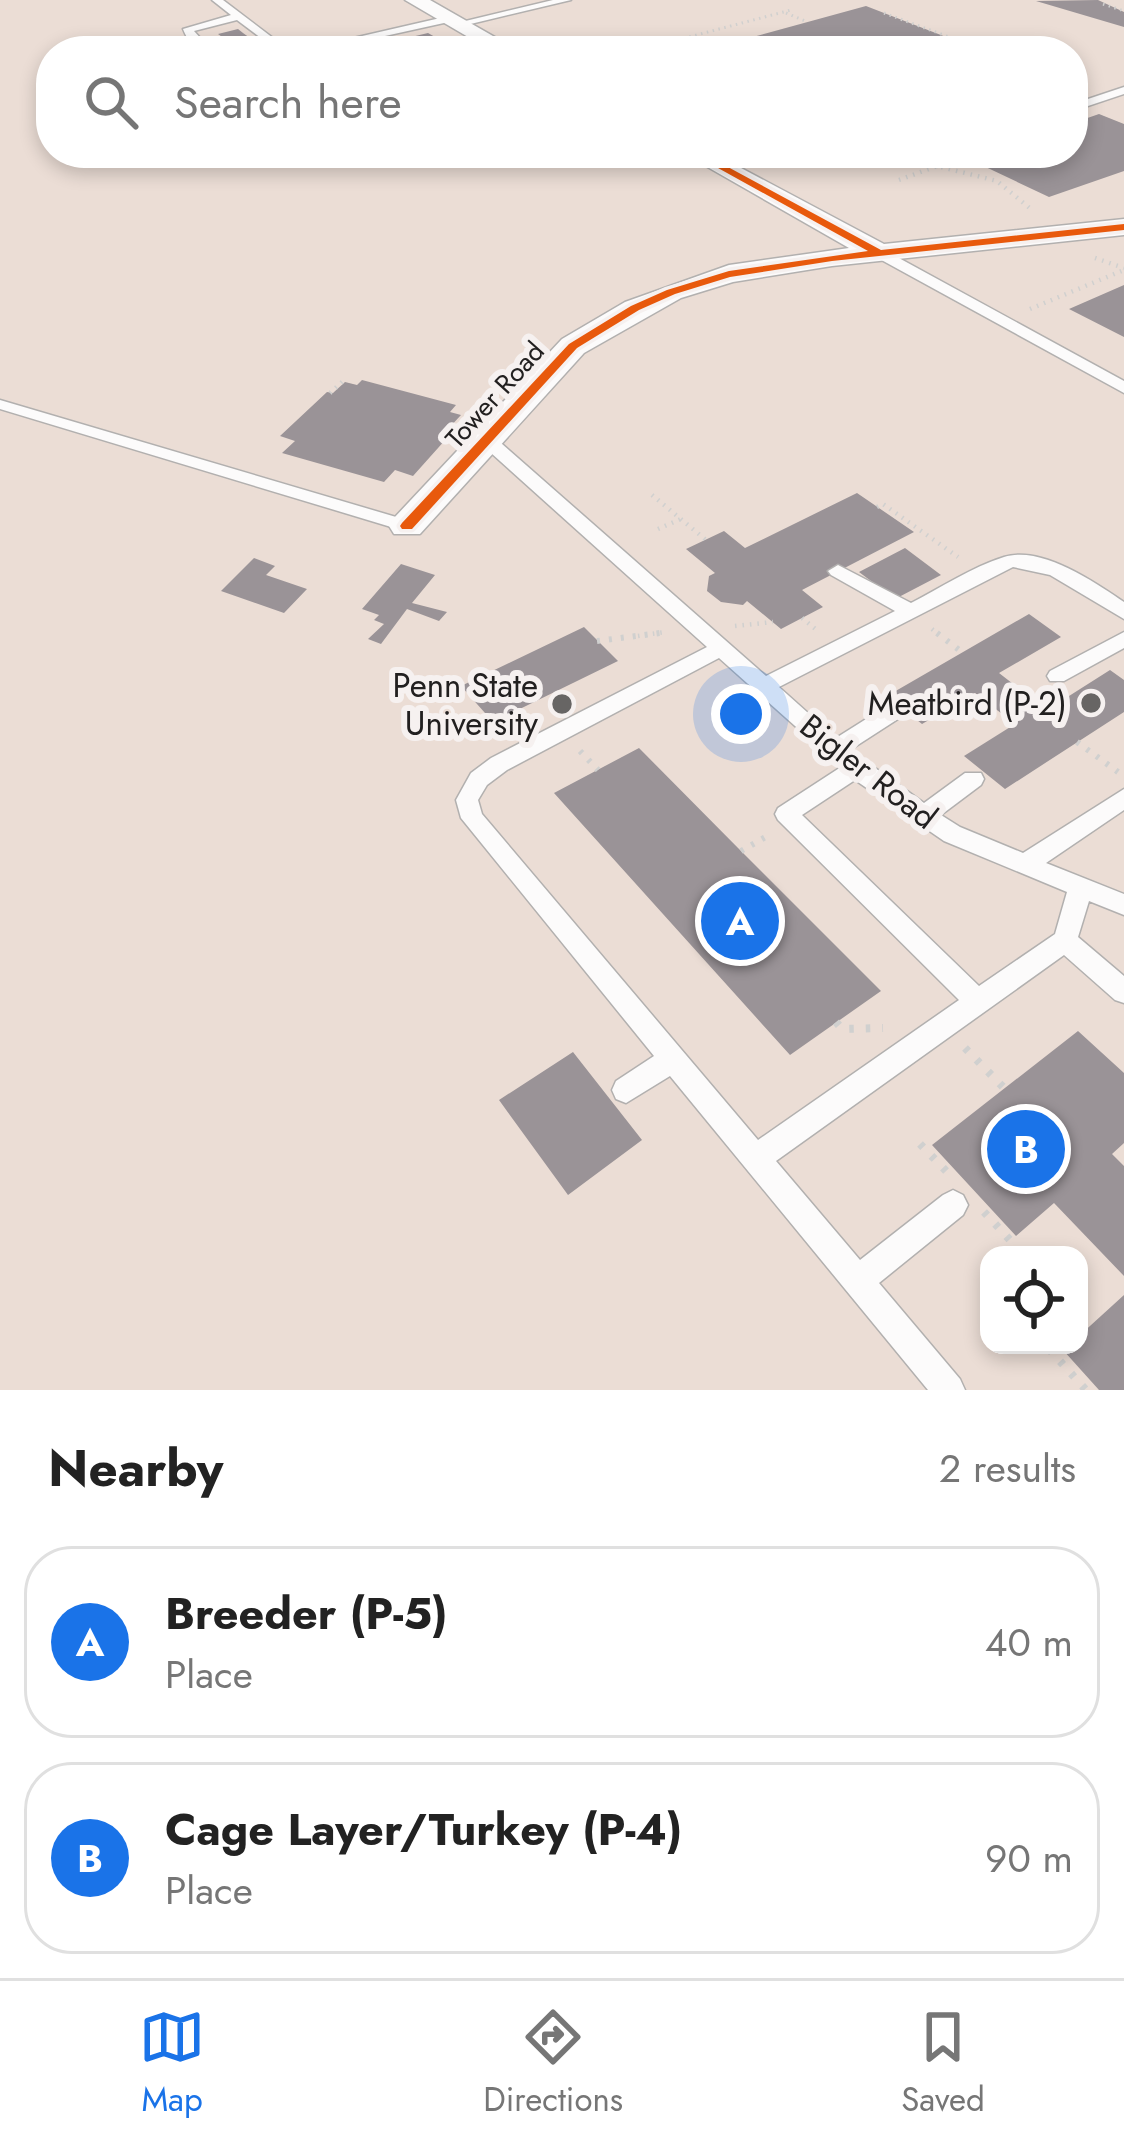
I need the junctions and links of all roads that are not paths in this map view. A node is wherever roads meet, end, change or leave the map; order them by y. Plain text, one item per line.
1 (217, 0) edge
2 (416, 0) edge
3 (566, 0) edge
4 (238, 16) junction
5 (454, 21) junction
6 (190, 36) edge
7 (265, 36) edge
8 (378, 36) edge
9 (481, 36) edge
10 (1124, 90) edge
11 (1088, 103) edge
12 (723, 168) edge
13 (1124, 227) edge
14 (881, 254) junction
15 (1124, 388) edge
16 (2, 404) edge
17 (487, 440) junction
18 (407, 526) joint
19 (838, 571) dead end
20 (909, 611) junction
21 (1124, 611) edge
22 (725, 637) junction
23 (1124, 639) edge
24 (1057, 676) dead end
25 (764, 686) junction
26 (890, 714) dead end
27 (835, 749) junction
28 (856, 768) junction
29 (973, 779) dead end
30 (1124, 798) edge
31 (924, 815) junction
32 (1026, 864) junction
33 (1081, 887) junction
34 (1124, 905) edge
35 (1065, 940) junction
36 (1124, 992) edge
37 (978, 1002) junction
38 (673, 1059) junction
39 (626, 1090) dead end
40 (756, 1158) junction
41 (953, 1205) dead end
42 (858, 1281) junction
43 (949, 1390) edge

1 - 4 lane
2 - 5 street
3 - 5 lane
4 - 6 lane
4 - 7 lane
5 - 8 lane
5 - 9 street
10 - 11 lane
12 - 14 street
13 - 14 street, Tower Road
14 - 15 lane
14 - 17 street, Tower Road
16 - 18 lane
17 - 18 street, Tower Road
17 - 22 lane, Bigler Road
19 - 20 lane
20 - 21 lane
20 - 25 lane
22 - 25 lane, Bigler Road
22 - 38 lane
23 - 24 lane
25 - 27 lane, Bigler Road
26 - 27 lane
27 - 28 lane, Bigler Road
28 - 31 lane, Bigler Road
28 - 37 lane
29 - 31 lane
30 - 32 lane
31 - 32 lane, Bigler Road
32 - 33 lane, Bigler Road
33 - 34 lane, Bigler Road
33 - 35 lane
35 - 36 lane
35 - 37 lane
37 - 40 lane
38 - 39 lane
38 - 40 lane
40 - 42 lane
41 - 42 lane
42 - 43 lane

